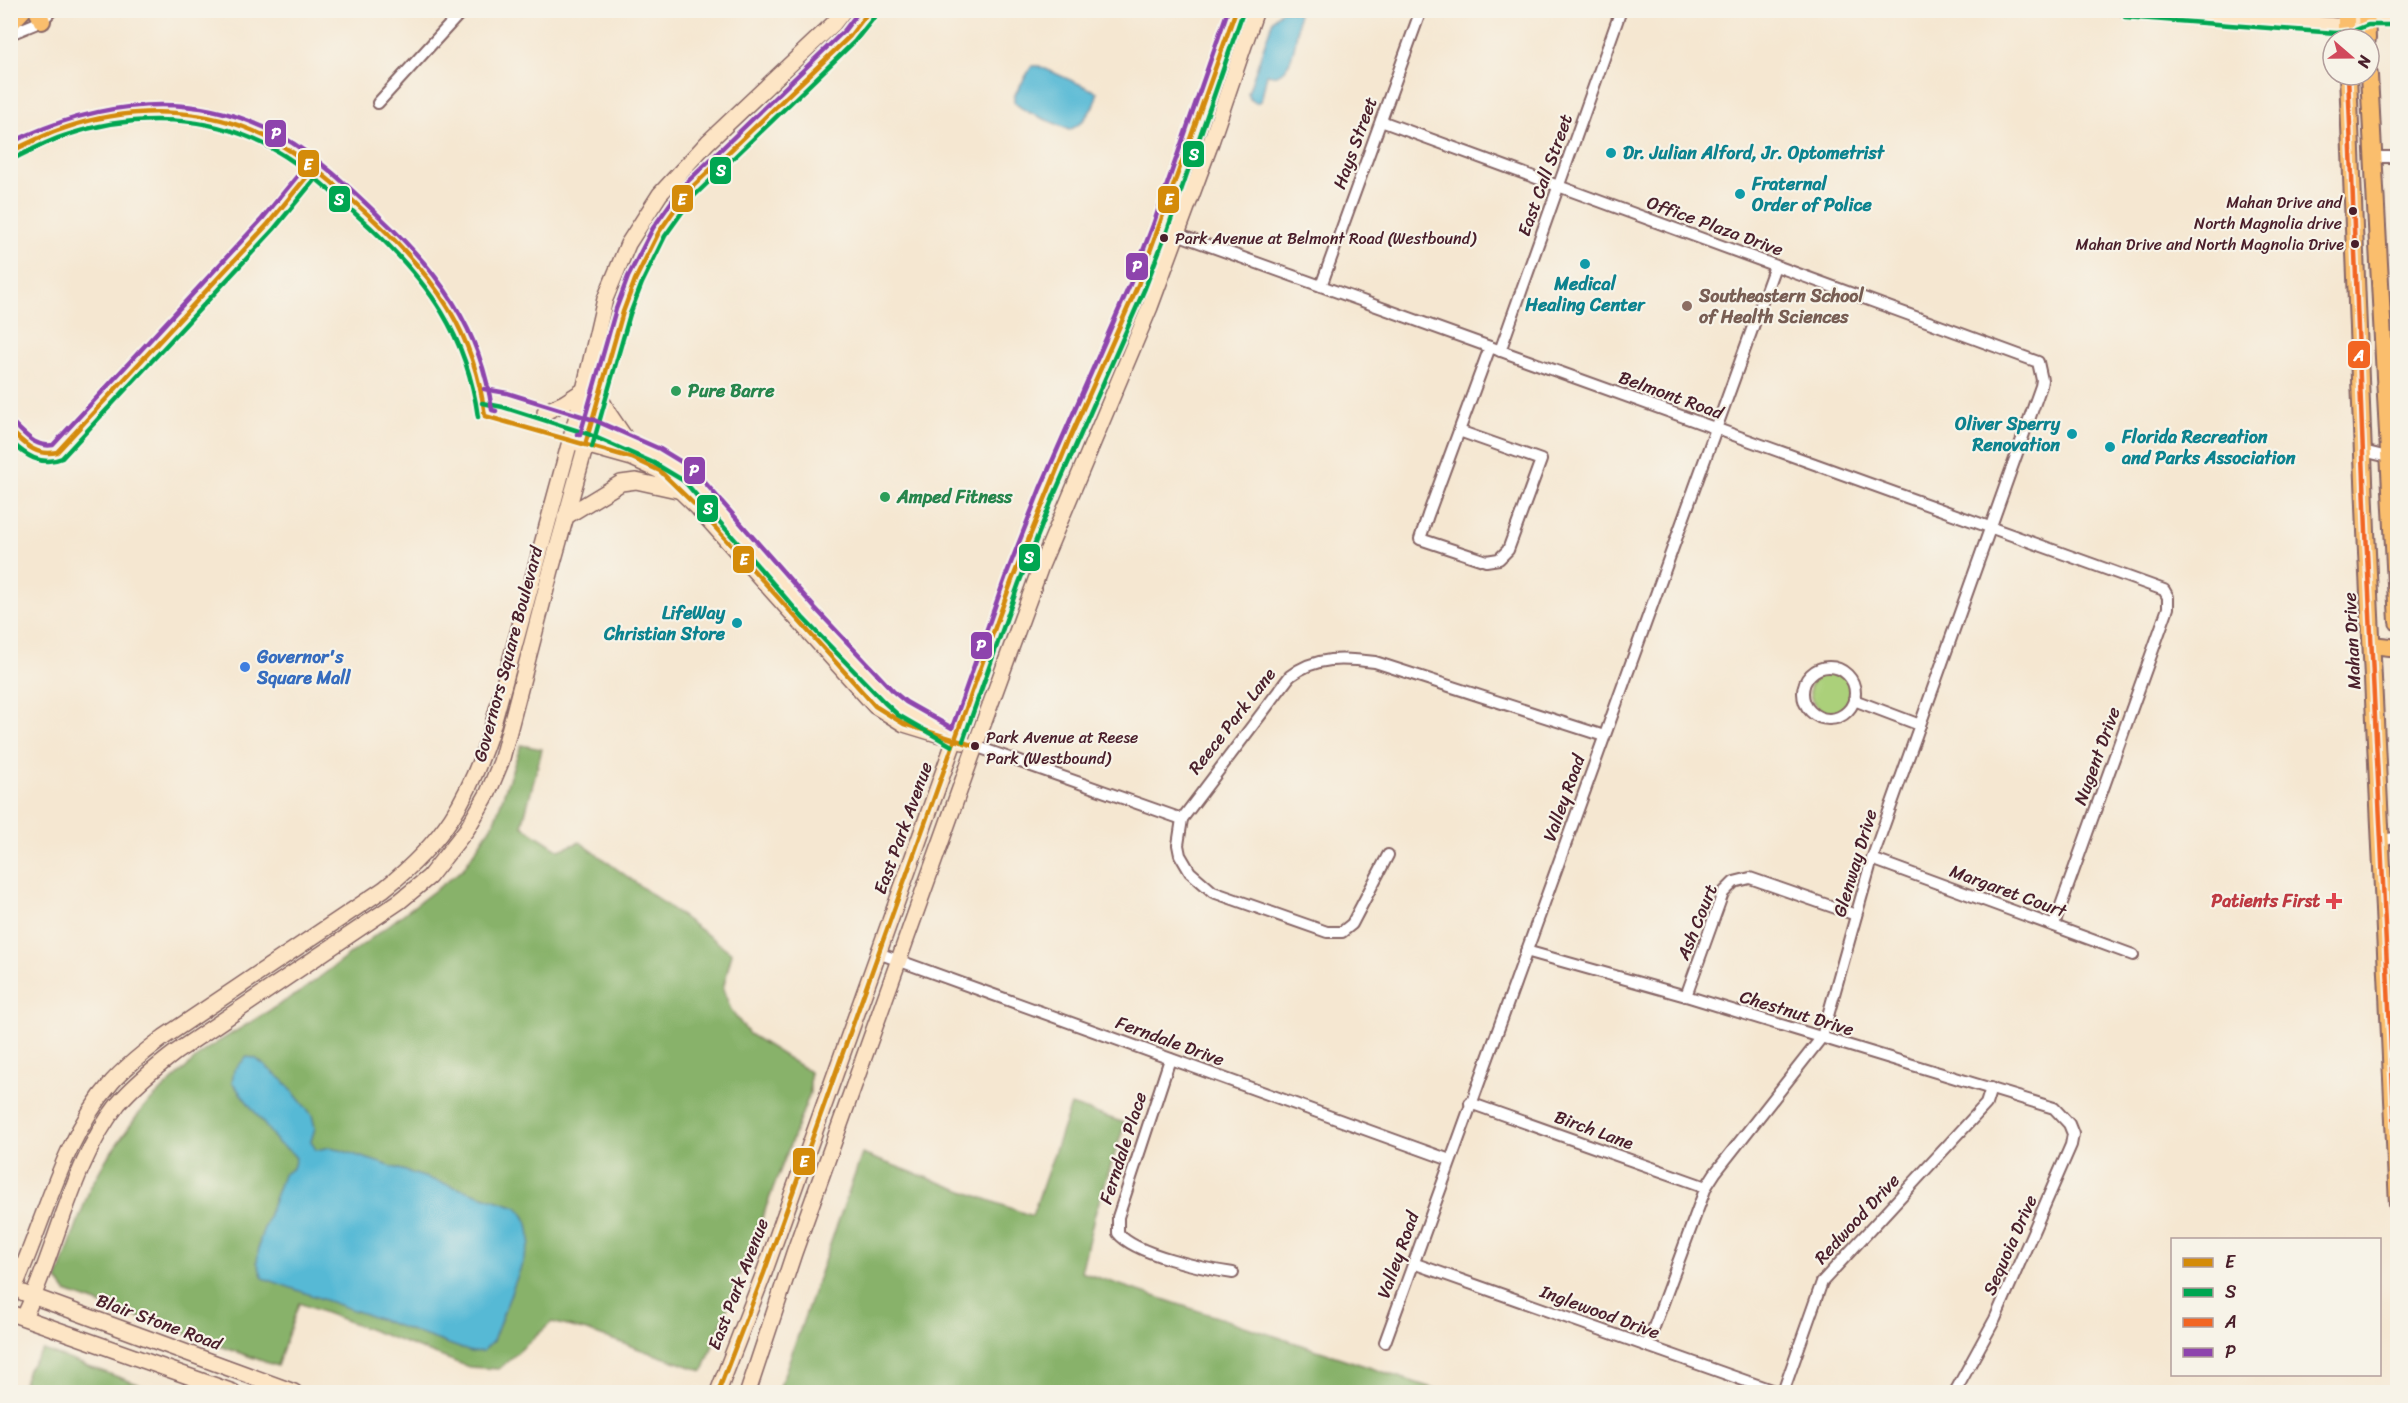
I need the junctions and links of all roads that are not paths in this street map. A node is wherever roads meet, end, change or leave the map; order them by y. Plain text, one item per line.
1 (23, 10) edge
2 (463, 10) edge
3 (844, 10) edge
4 (870, 10) edge
5 (1236, 10) edge
6 (1256, 10) edge
7 (1421, 10) edge
8 (1621, 10) edge
9 (2126, 10) edge
10 (2364, 13) edge
11 (44, 14) edge
12 (2397, 17) edge
13 (10, 24) edge
14 (2346, 25) edge
15 (10, 34) edge
16 (2348, 87) edge
17 (2370, 87) edge
18 (378, 103) dead end
19 (746, 106) junction
20 (733, 119) junction
21 (1381, 121) junction
22 (753, 128) junction
23 (2373, 157) junction
24 (2397, 157) edge
25 (1558, 186) junction
26 (1160, 228) junction
27 (1178, 235) junction
28 (1775, 266) junction
29 (614, 277) junction
30 (633, 285) junction
31 (1321, 286) junction
32 (2381, 314) junction
33 (2357, 315) junction
34 (1495, 349) junction
35 (2038, 362) joint
36 (584, 390) junction
37 (600, 397) junction
38 (545, 412) dead end
39 (575, 421) junction
40 (591, 427) junction
41 (1716, 429) junction
42 (1459, 431) junction
43 (569, 440) junction
44 (628, 442) junction
45 (585, 445) junction
46 (2363, 451) junction
47 (2393, 458) edge
48 (681, 491) junction
49 (565, 517) junction
50 (1990, 528) junction
51 (2169, 597) joint
52 (2397, 622) edge
53 (2372, 645) junction
54 (2397, 648) edge
55 (1854, 700) junction
56 (1920, 724) junction
57 (492, 728) junction
58 (510, 734) junction
59 (1604, 736) junction
60 (956, 739) junction
61 (975, 746) junction
62 (1182, 819) junction
63 (2397, 837) edge
64 (2380, 841) junction
65 (1388, 855) dead end
66 (1872, 859) junction
67 (1856, 915) junction
68 (2054, 926) junction
69 (1526, 951) junction
70 (878, 952) junction
71 (2133, 955) dead end
72 (899, 960) junction
73 (1686, 996) junction
74 (1822, 1037) junction
75 (152, 1047) junction
76 (1170, 1059) junction
77 (162, 1063) junction
78 (1991, 1089) junction
79 (1470, 1103) junction
80 (2057, 1110) joint
81 (2396, 1158) edge
82 (1450, 1160) junction
83 (1706, 1187) junction
84 (2397, 1204) edge
85 (1413, 1263) junction
86 (1233, 1273) dead end
87 (12, 1291) edge
88 (34, 1296) junction
89 (17, 1315) edge
90 (1385, 1342) dead end
91 (1647, 1346) junction
92 (232, 1392) edge
93 (294, 1392) edge
94 (718, 1392) edge
95 (748, 1392) edge
96 (1777, 1392) edge
97 (1783, 1392) edge
98 (1955, 1392) edge

1 - 13 main road
2 - 18 street
3 - 19 street, Governors Square Boulevard
4 - 22 street, Governors Square Boulevard
5 - 26 street, East Park Avenue
6 - 27 street
7 - 21 street, Hays Street
8 - 25 street, East Call Street
9 - 14 street
10 - 12 street
10 - 14 street
11 - 15 street
16 - 33 main road, Mahan Drive
17 - 23 main road
19 - 20 street, Governors Square Boulevard
19 - 22 street
20 - 22 street
20 - 29 street, Governors Square Boulevard
21 - 25 street, Office Plaza Drive
21 - 31 street, Hays Street
22 - 30 street, Governors Square Boulevard
23 - 24 street
23 - 32 main road
25 - 28 street, Office Plaza Drive
25 - 34 street, East Call Street
26 - 27 street, Belmont Road
26 - 60 street, East Park Avenue
27 - 31 street, Belmont Road
27 - 61 street
28 - 35 street, Office Plaza Drive
28 - 41 street, Valley Road
29 - 30 street
29 - 36 street, Governors Square Boulevard
30 - 37 street, Governors Square Boulevard
31 - 34 street, Belmont Road
32 - 33 main road
32 - 47 main road
33 - 46 main road, Mahan Drive
34 - 41 street, Belmont Road
34 - 42 street, East Call Street
35 - 50 street, Glenway Drive
36 - 38 street
36 - 39 street, Governors Square Boulevard
37 - 40 street, Governors Square Boulevard
37 - 44 street
39 - 40 street
39 - 43 street, Governors Square Boulevard
40 - 44 street
40 - 45 street, Governors Square Boulevard
41 - 50 street, Belmont Road
41 - 59 street, Valley Road
42 - 42 street, East Call Street
43 - 45 street
43 - 57 street, Governors Square Boulevard
44 - 60 street
45 - 48 street
45 - 49 street, Governors Square Boulevard
46 - 47 street
46 - 53 main road, Mahan Drive
47 - 52 main road
48 - 49 street
48 - 60 street
49 - 58 street, Governors Square Boulevard
50 - 51 street, Belmont Road
50 - 56 street, Glenway Drive
51 - 68 street, Nugent Drive
53 - 54 main road
53 - 64 main road, Mahan Drive
55 - 55 street
55 - 56 street
56 - 66 street, Glenway Drive
57 - 58 street
57 - 75 street, Governors Square Boulevard
58 - 77 street, Governors Square Boulevard
59 - 62 street, Reece Park Lane
59 - 69 street, Valley Road
60 - 61 street
60 - 70 street, East Park Avenue
61 - 62 street
61 - 72 street
62 - 65 street
63 - 64 street
64 - 81 main road, Mahan Drive
66 - 67 street, Glenway Drive
66 - 68 street, Margaret Court
67 - 73 street, Ash Court
67 - 74 street, Glenway Drive
68 - 71 street, Margaret Court
69 - 73 street, Chestnut Drive
69 - 79 street, Valley Road
70 - 72 street, Ferndale Drive
70 - 94 street, East Park Avenue
72 - 76 street, Ferndale Drive
72 - 95 street
73 - 74 street, Chestnut Drive
74 - 78 street, Chestnut Drive
74 - 83 street, Glenway Drive
75 - 77 street
75 - 87 street, Governors Square Boulevard
76 - 82 street, Ferndale Drive
76 - 86 street, Ferndale Place
77 - 88 street, Governors Square Boulevard
78 - 80 street, Chestnut Drive
78 - 97 street, Redwood Drive
79 - 82 street, Valley Road
79 - 83 street, Birch Lane
80 - 98 street, Sequoia Drive
81 - 84 main road, Mahan Drive
82 - 85 street, Valley Road
83 - 91 street, Glenway Drive
85 - 90 street, Valley Road
85 - 91 street, Inglewood Drive
87 - 88 street, Blair Stone Road
88 - 89 street, Governors Square Boulevard
88 - 93 street, Blair Stone Road
89 - 92 street
91 - 96 street, Inglewood Drive

